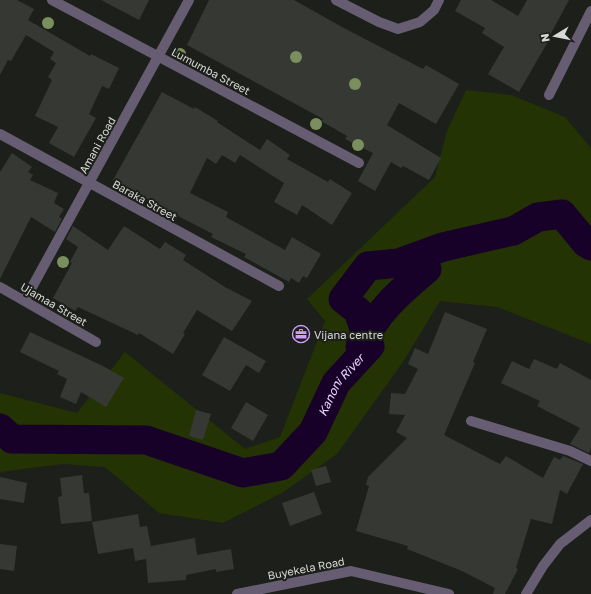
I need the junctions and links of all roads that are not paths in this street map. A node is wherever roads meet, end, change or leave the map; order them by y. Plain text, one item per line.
1 (52, 0) edge
2 (189, 0) edge
3 (336, 0) edge
4 (439, 0) edge
5 (591, 11) edge
6 (159, 56) junction
7 (549, 94) dead end
8 (0, 134) edge
9 (360, 162) dead end
10 (89, 183) junction
11 (279, 286) dead end
12 (0, 287) edge
13 (24, 300) junction
14 (96, 342) dead end
15 (471, 421) dead end
16 (591, 461) edge
17 (591, 520) edge
18 (438, 592) edge
19 (237, 594) edge
20 (449, 594) edge
21 (526, 594) edge

1 - 6 street, Lumumba Street
2 - 6 street, Amani Road
3 - 4 street
5 - 7 street
6 - 9 street, Lumumba Street
6 - 10 street, Amani Road
8 - 10 street, Baraka Street
10 - 11 street, Baraka Street
10 - 13 street, Amani Road
12 - 13 street, Ujamaa Street
13 - 14 street, Ujamaa Street
15 - 16 street
17 - 21 street
18 - 19 street, Buyekela Road
18 - 20 street, Buyekela Road

